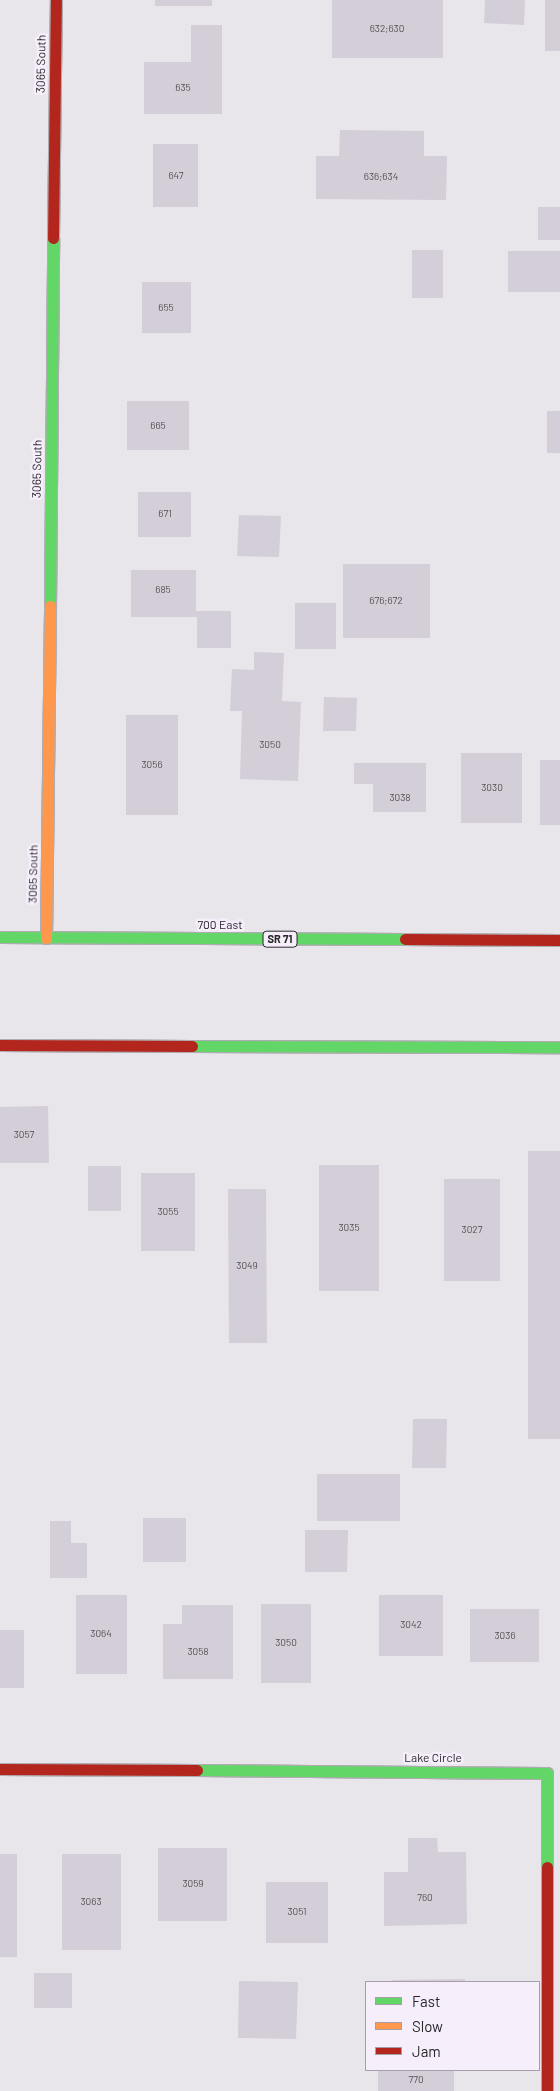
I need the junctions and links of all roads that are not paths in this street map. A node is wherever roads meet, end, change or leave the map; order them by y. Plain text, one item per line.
1 (56, 0) edge
2 (0, 938) edge
3 (46, 938) junction
4 (560, 940) edge
5 (0, 1045) edge
6 (560, 1047) edge
7 (0, 1769) edge
8 (547, 2091) edge

1 - 3 street, 3065 South
2 - 3 street, 700 East / SR 71
3 - 4 street, 700 East / SR 71
5 - 6 street
7 - 8 street, Lake Circle

